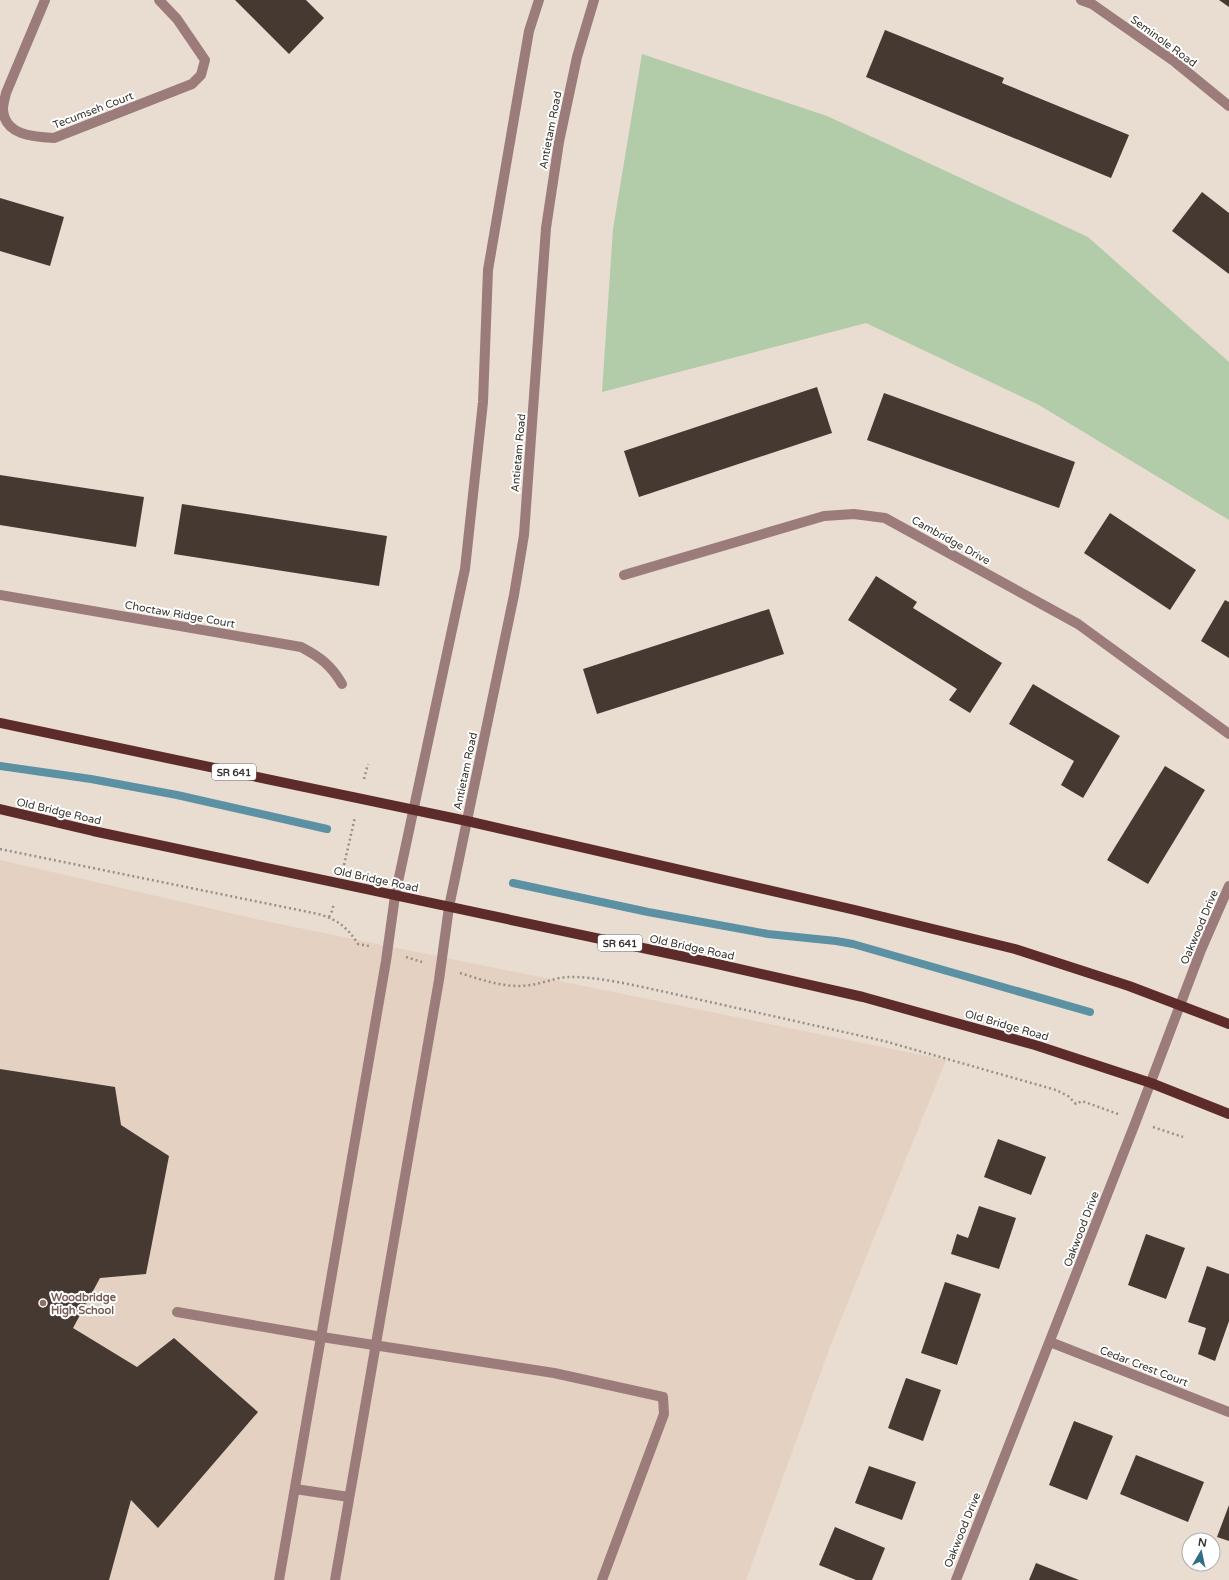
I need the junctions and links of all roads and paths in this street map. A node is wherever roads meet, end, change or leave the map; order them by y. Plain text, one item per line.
1 (45, 0) edge
2 (160, 0) edge
3 (539, 0) edge
4 (594, 0) edge
5 (1081, 0) edge
6 (1229, 106) edge
7 (624, 575) dead end
8 (0, 595) edge
9 (342, 684) dead end
10 (0, 723) edge
11 (1229, 734) edge
12 (0, 809) edge
13 (414, 809) junction
14 (467, 821) junction
15 (354, 822) dead end
16 (0, 849) edge
17 (347, 850) dead end
18 (1229, 886) edge
19 (395, 896) junction
20 (449, 907) junction
21 (332, 911) dead end
22 (329, 917) junction
23 (363, 944) dead end
24 (400, 955) dead end
25 (424, 962) dead end
26 (461, 973) dead end
27 (1180, 1004) junction
28 (1229, 1024) edge
29 (1151, 1083) junction
30 (1082, 1101) dead end
31 (1229, 1114) edge
32 (176, 1312) dead end
33 (322, 1337) junction
34 (1050, 1342) junction
35 (376, 1346) junction
36 (1229, 1412) edge
37 (295, 1489) junction
38 (349, 1497) junction
39 (279, 1580) edge
40 (335, 1580) edge
41 (602, 1580) edge
42 (956, 1580) edge

1 - 2 street, Tecumseh Court
3 - 13 street
4 - 14 street, Antietam Road
5 - 6 street, Seminole Road
7 - 11 street, Cambridge Drive
8 - 9 street, Choctaw Ridge Court
10 - 13 main road, SR 641
12 - 19 main road, Old Bridge Road / SR 641
13 - 14 main road, SR 641
13 - 19 street
14 - 20 street, Antietam Road
14 - 27 main road, SR 641
15 - 17 path
16 - 22 path
18 - 27 street, Oakwood Drive
19 - 20 main road, Old Bridge Road / SR 641
19 - 33 street
20 - 29 main road, Old Bridge Road / SR 641
20 - 35 street, Antietam Road
21 - 22 path
22 - 23 path
24 - 25 path
26 - 30 path
27 - 28 main road, SR 641
27 - 29 street, Oakwood Drive
29 - 31 main road, Old Bridge Road / SR 641
29 - 34 street, Oakwood Drive
32 - 33 street
33 - 35 street
33 - 37 street
34 - 36 street, Cedar Crest Court
34 - 42 street, Oakwood Drive
35 - 38 street, Antietam Road
35 - 41 street
37 - 38 street
37 - 39 street
38 - 40 street, Antietam Road

